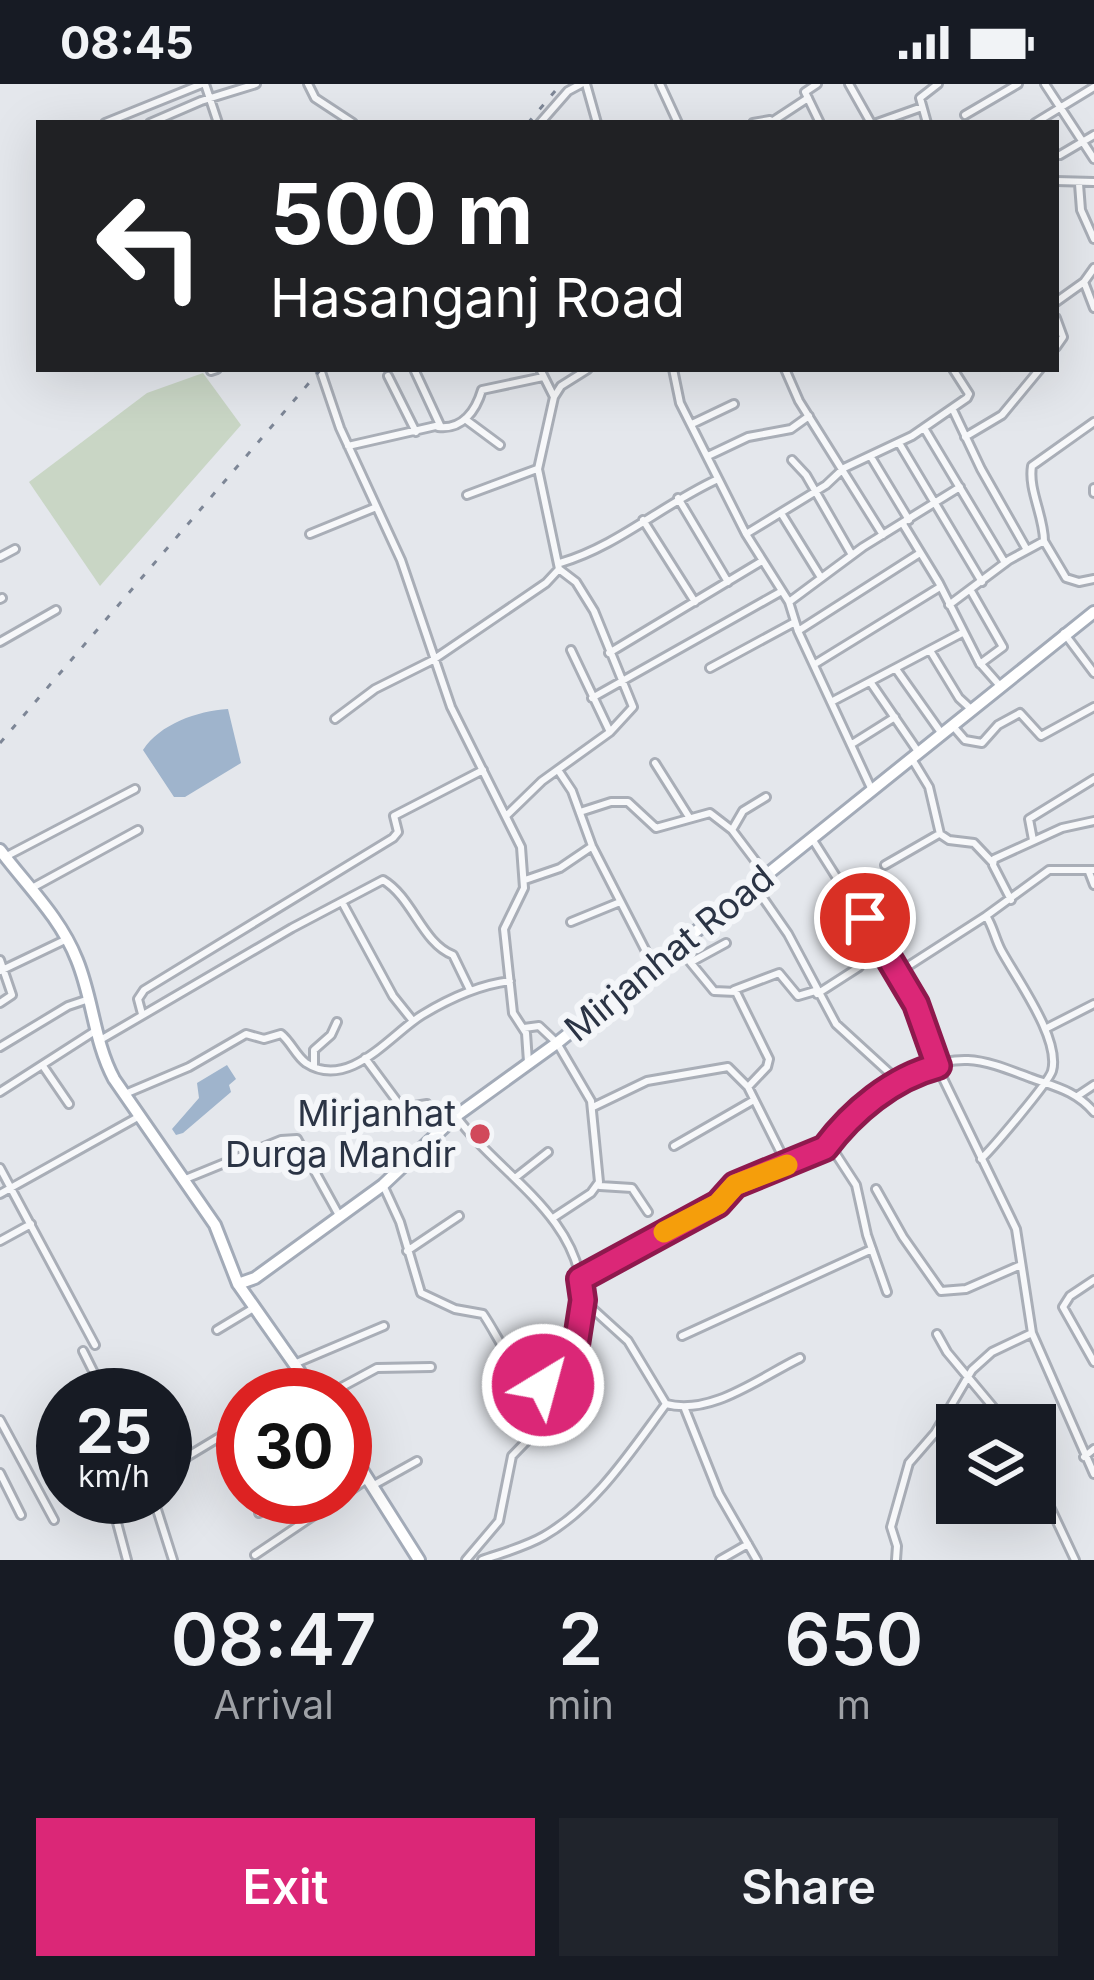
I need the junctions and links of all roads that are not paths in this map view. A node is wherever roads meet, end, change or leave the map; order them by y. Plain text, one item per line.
1 (204, 84) edge
2 (256, 84) edge
3 (308, 84) edge
4 (584, 84) edge
5 (660, 84) edge
6 (817, 84) edge
7 (849, 84) edge
8 (938, 84) edge
9 (1018, 84) edge
10 (1050, 86) edge
11 (925, 87) edge
12 (1094, 87) edge
13 (210, 98) junction
14 (808, 98) junction
15 (922, 107) junction
16 (1061, 107) junction
17 (964, 115) dead end
18 (113, 120) edge
19 (157, 120) edge
20 (217, 120) edge
21 (348, 120) edge
22 (543, 120) edge
23 (597, 120) edge
24 (677, 120) edge
25 (773, 120) edge
26 (819, 120) edge
27 (872, 120) edge
28 (883, 120) edge
29 (926, 120) edge
30 (1040, 120) edge
31 (1094, 135) edge
32 (1084, 142) junction
33 (1060, 155) dead end
34 (1094, 159) edge
35 (1059, 182) edge
36 (1094, 182) edge
37 (1079, 184) junction
38 (1094, 239) edge
39 (1094, 268) edge
40 (1084, 282) junction
41 (1059, 300) edge
42 (1094, 308) edge
43 (321, 372) edge
44 (415, 372) edge
45 (583, 372) edge
46 (674, 372) edge
47 (787, 372) edge
48 (959, 372) edge
49 (1038, 372) edge
50 (542, 373) edge
51 (388, 376) dead end
52 (554, 398) junction
53 (734, 404) dead end
54 (952, 409) junction
55 (809, 416) junction
56 (465, 418) junction
57 (1094, 422) edge
58 (692, 424) junction
59 (438, 427) junction
60 (924, 428) junction
61 (416, 432) junction
62 (965, 437) junction
63 (899, 443) junction
64 (500, 445) dead end
65 (348, 446) junction
66 (707, 456) junction
67 (871, 457) junction
68 (792, 460) dead end
69 (538, 469) junction
70 (842, 470) junction
71 (718, 479) junction
72 (960, 488) junction
73 (816, 491) junction
74 (467, 495) dead end
75 (678, 498) junction
76 (934, 503) junction
77 (375, 507) junction
78 (781, 513) junction
79 (643, 520) junction
80 (906, 522) junction
81 (310, 534) dead end
82 (746, 534) junction
83 (883, 536) junction
84 (1044, 542) junction
85 (15, 549) dead end
86 (1027, 550) junction
87 (920, 553) junction
88 (852, 555) junction
89 (0, 557) edge
90 (762, 561) junction
91 (1005, 563) junction
92 (560, 566) junction
93 (821, 578) junction
94 (1094, 579) edge
95 (728, 582) junction
96 (982, 582) junction
97 (940, 587) junction
98 (783, 591) junction
99 (970, 591) junction
100 (694, 602) junction
101 (789, 602) junction
102 (949, 605) junction
103 (56, 610) dead end
104 (1094, 612) edge
105 (797, 626) junction
106 (963, 632) junction
107 (1064, 633) junction
108 (0, 642) edge
109 (571, 650) dead end
110 (931, 652) junction
111 (609, 653) junction
112 (433, 660) junction
113 (814, 664) junction
114 (980, 664) junction
115 (710, 668) dead end
116 (896, 669) junction
117 (1094, 673) edge
118 (623, 682) junction
119 (871, 682) junction
120 (1001, 687) junction
121 (592, 698) junction
122 (833, 701) junction
123 (1094, 707) edge
124 (972, 710) junction
125 (895, 717) junction
126 (335, 719) dead end
127 (947, 730) junction
128 (610, 731) junction
129 (851, 745) junction
130 (915, 756) junction
131 (655, 763) dead end
132 (483, 770) junction
133 (558, 770) junction
134 (1094, 779) edge
135 (135, 789) dead end
136 (872, 791) junction
137 (766, 796) dead end
138 (580, 812) junction
139 (507, 815) junction
140 (689, 817) junction
141 (1094, 821) edge
142 (138, 830) dead end
143 (732, 830) junction
144 (940, 834) junction
145 (811, 837) junction
146 (1033, 841) junction
147 (592, 846) junction
148 (6, 858) edge
149 (992, 862) junction
150 (885, 865) dead end
151 (1091, 871) edge
152 (766, 875) junction
153 (0, 877) edge
154 (526, 880) junction
155 (754, 885) junction
156 (1094, 885) edge
157 (32, 888) junction
158 (1011, 900) junction
159 (342, 902) junction
160 (620, 902) junction
161 (986, 916) junction
162 (571, 922) dead end
163 (68, 939) junction
164 (726, 943) dead end
165 (677, 946) junction
166 (691, 962) junction
167 (653, 964) junction
168 (1, 966) edge
169 (859, 968) dead end
170 (899, 972) junction
171 (511, 981) junction
172 (470, 990) junction
173 (734, 990) junction
174 (816, 992) junction
175 (89, 999) junction
176 (0, 1003) edge
177 (1094, 1004) edge
178 (142, 1014) junction
179 (413, 1021) junction
180 (338, 1022) dead end
181 (524, 1028) junction
182 (1045, 1029) junction
183 (97, 1036) junction
184 (557, 1043) junction
185 (0, 1047) edge
186 (365, 1058) junction
187 (43, 1066) junction
188 (314, 1066) junction
189 (528, 1066) junction
190 (938, 1066) junction
191 (896, 1079) junction
192 (1045, 1083) junction
193 (1094, 1085) edge
194 (748, 1087) junction
195 (0, 1092) edge
196 (125, 1094) junction
197 (1079, 1095) junction
198 (754, 1099) junction
199 (69, 1104) dead end
200 (593, 1107) junction
201 (1094, 1112) edge
202 (142, 1115) junction
203 (455, 1116) junction
204 (444, 1127) junction
205 (830, 1145) junction
206 (674, 1146) dead end
207 (548, 1152) dead end
208 (981, 1159) junction
209 (787, 1165) junction
210 (0, 1168) edge
211 (515, 1178) junction
212 (183, 1180) junction
213 (383, 1185) junction
214 (598, 1186) junction
215 (11, 1188) junction
216 (876, 1189) dead end
217 (0, 1194) edge
218 (648, 1212) dead end
219 (340, 1216) junction
220 (458, 1216) dead end
221 (553, 1218) junction
222 (31, 1224) junction
223 (0, 1241) edge
224 (872, 1250) junction
225 (407, 1251) junction
226 (1022, 1265) junction
227 (580, 1279) junction
228 (1094, 1280) edge
229 (238, 1283) junction
230 (887, 1292) dead end
231 (583, 1300) junction
232 (255, 1307) junction
233 (384, 1326) dead end
234 (217, 1330) dead end
235 (937, 1334) dead end
236 (1032, 1334) junction
237 (682, 1336) dead end
238 (95, 1345) dead end
239 (1090, 1347) edge
240 (83, 1351) dead end
241 (800, 1358) dead end
242 (1094, 1362) edge
243 (293, 1364) junction
244 (431, 1367) dead end
245 (92, 1368) edge
246 (296, 1368) edge
247 (372, 1371) edge
248 (968, 1378) junction
249 (543, 1385) junction
250 (666, 1404) junction
251 (990, 1404) edge
252 (685, 1409) junction
253 (0, 1420) edge
254 (1094, 1449) edge
255 (1084, 1457) junction
256 (417, 1461) dead end
257 (0, 1473) edge
258 (1094, 1474) edge
259 (372, 1482) edge
260 (36, 1487) edge
261 (372, 1488) edge
262 (21, 1515) dead end
263 (1056, 1520) edge
264 (117, 1524) edge
265 (162, 1524) edge
266 (301, 1524) edge
267 (748, 1544) junction
268 (255, 1555) dead end
269 (127, 1560) edge
270 (173, 1560) edge
271 (419, 1560) edge
272 (466, 1560) edge
273 (482, 1560) edge
274 (720, 1560) edge
275 (757, 1560) edge
276 (896, 1560) edge
277 (1075, 1560) edge

1 - 13 street
1 - 18 street
2 - 13 street
3 - 21 street
4 - 22 street
4 - 23 street
5 - 24 street
6 - 14 street
7 - 27 street
8 - 11 street
9 - 17 street
10 - 16 street
11 - 15 street
12 - 16 street
13 - 19 street
13 - 20 street
14 - 25 street
14 - 26 street
15 - 28 street
15 - 29 street
16 - 30 street
16 - 32 street
31 - 32 street
32 - 33 street
32 - 34 street
35 - 37 street
36 - 37 street
37 - 38 street
39 - 40 street
40 - 41 street
40 - 42 street
43 - 65 street
44 - 59 street
45 - 52 street
46 - 58 street
47 - 55 street
48 - 54 street
49 - 62 street
50 - 52 street
50 - 56 street
51 - 61 street
52 - 69 street
53 - 58 street
54 - 60 street
54 - 62 street
55 - 66 street
55 - 70 street
56 - 59 street
56 - 64 street
57 - 84 street
58 - 66 street
59 - 61 street
60 - 63 street
60 - 72 street
61 - 65 street
62 - 86 street
63 - 67 street
63 - 76 street
65 - 77 street
66 - 71 street
67 - 70 street
67 - 80 street
68 - 73 street
69 - 74 street
69 - 92 street
70 - 73 street
70 - 83 street
71 - 75 street
71 - 82 street
72 - 76 street
72 - 91 street
73 - 78 street
73 - 88 street
75 - 79 street
75 - 95 street
76 - 80 street
76 - 96 street
77 - 81 street
77 - 112 street
78 - 82 street
78 - 93 street
79 - 92 street
79 - 100 street
80 - 83 street
80 - 87 street
82 - 90 street
83 - 88 street
84 - 86 street
84 - 94 street
85 - 89 street
86 - 91 street
87 - 97 street
87 - 105 street
88 - 93 street
90 - 95 street
90 - 98 street
91 - 96 street
92 - 111 street
92 - 112 street
93 - 101 street
95 - 100 street
96 - 99 street
97 - 102 street
97 - 113 street
98 - 101 street
98 - 118 street
99 - 102 street
99 - 114 street
100 - 111 street
101 - 105 street
102 - 106 street
103 - 108 street
104 - 107 main road, Mirjanhat Road
105 - 113 street
105 - 115 street
106 - 110 street
106 - 114 street
107 - 117 street
107 - 120 main road, Mirjanhat Road
109 - 121 street
110 - 116 street
110 - 124 street
111 - 118 street
112 - 126 street
112 - 132 street
113 - 122 street
114 - 120 street
116 - 119 street
116 - 127 street
118 - 121 street
118 - 128 street
119 - 122 street
119 - 125 street
120 - 124 main road, Mirjanhat Road
121 - 128 street
122 - 129 street
123 - 127 street
124 - 127 main road, Mirjanhat Road
125 - 129 street
125 - 130 street
127 - 130 main road, Mirjanhat Road
128 - 133 street
129 - 136 street
130 - 136 main road, Mirjanhat Road
130 - 144 street
131 - 140 street
132 - 139 street
132 - 178 street
133 - 138 street
133 - 139 street
134 - 146 street
135 - 148 street
136 - 145 main road, Mirjanhat Road
137 - 143 street
138 - 140 street
138 - 147 street
139 - 154 street
140 - 143 street
141 - 146 street
142 - 157 street
143 - 152 street
144 - 149 street
144 - 150 street
145 - 152 main road, Mirjanhat Road
145 - 170 street
146 - 149 street
147 - 154 street
147 - 160 street
148 - 153 street
148 - 157 main road
149 - 158 street
151 - 156 street
151 - 158 street
152 - 155 main road, Mirjanhat Road
154 - 171 street
155 - 165 main road, Mirjanhat Road
155 - 174 street
157 - 163 main road
158 - 161 street
159 - 172 street
159 - 178 street
159 - 179 street
160 - 162 street
160 - 167 street
161 - 170 street
161 - 182 street
163 - 168 street
163 - 175 main road
164 - 166 street
165 - 166 street
165 - 167 main road, Mirjanhat Road
166 - 173 street
167 - 184 main road, Mirjanhat Road
168 - 176 street
169 - 174 street
170 - 190 street
171 - 172 street
171 - 181 street
172 - 179 street
173 - 174 street
173 - 194 street
174 - 191 street
175 - 183 main road
175 - 185 street
177 - 182 street
178 - 183 street
179 - 186 street
180 - 188 street
181 - 184 street
181 - 189 street
182 - 192 street
183 - 187 street
183 - 196 main road
184 - 189 main road, Mirjanhat Road
184 - 200 street
186 - 188 street
186 - 204 street
187 - 195 street
187 - 199 street
188 - 196 street
189 - 203 main road, Mirjanhat Road
190 - 191 street
190 - 192 street
190 - 208 street
191 - 205 street
192 - 197 street
192 - 208 street
193 - 197 street
194 - 198 street
194 - 200 street
196 - 202 main road
197 - 201 street
198 - 206 street
198 - 209 street
200 - 214 street
202 - 212 main road
202 - 215 street
203 - 204 main road, Mirjanhat Road
203 - 211 street
204 - 213 main road, Mirjanhat Road
205 - 209 street
205 - 224 street
207 - 211 street
208 - 226 street
209 - 227 street
210 - 215 street
211 - 221 street
212 - 219 street
212 - 229 main road
213 - 219 main road, Mirjanhat Road
213 - 225 street
214 - 218 street
214 - 221 street
215 - 217 street
215 - 222 street
216 - 226 street
219 - 229 main road, Mirjanhat Road
220 - 225 street
221 - 227 street
222 - 223 street
222 - 238 street
224 - 230 street
224 - 237 street
225 - 249 street
226 - 236 street
227 - 231 street
228 - 239 street
229 - 232 main road
231 - 249 street
231 - 250 street
232 - 234 street
232 - 243 main road
233 - 243 street
235 - 248 street
236 - 248 street
236 - 255 street
239 - 242 street
240 - 245 street
241 - 252 street
243 - 246 main road
244 - 247 street
248 - 251 street
248 - 276 street
249 - 272 street
250 - 252 street
250 - 273 street
252 - 267 street
253 - 260 street
254 - 255 street
255 - 258 street
256 - 259 street
257 - 262 street
261 - 271 main road
263 - 277 street
264 - 269 street
265 - 270 street
266 - 268 street
267 - 274 street
267 - 275 street

